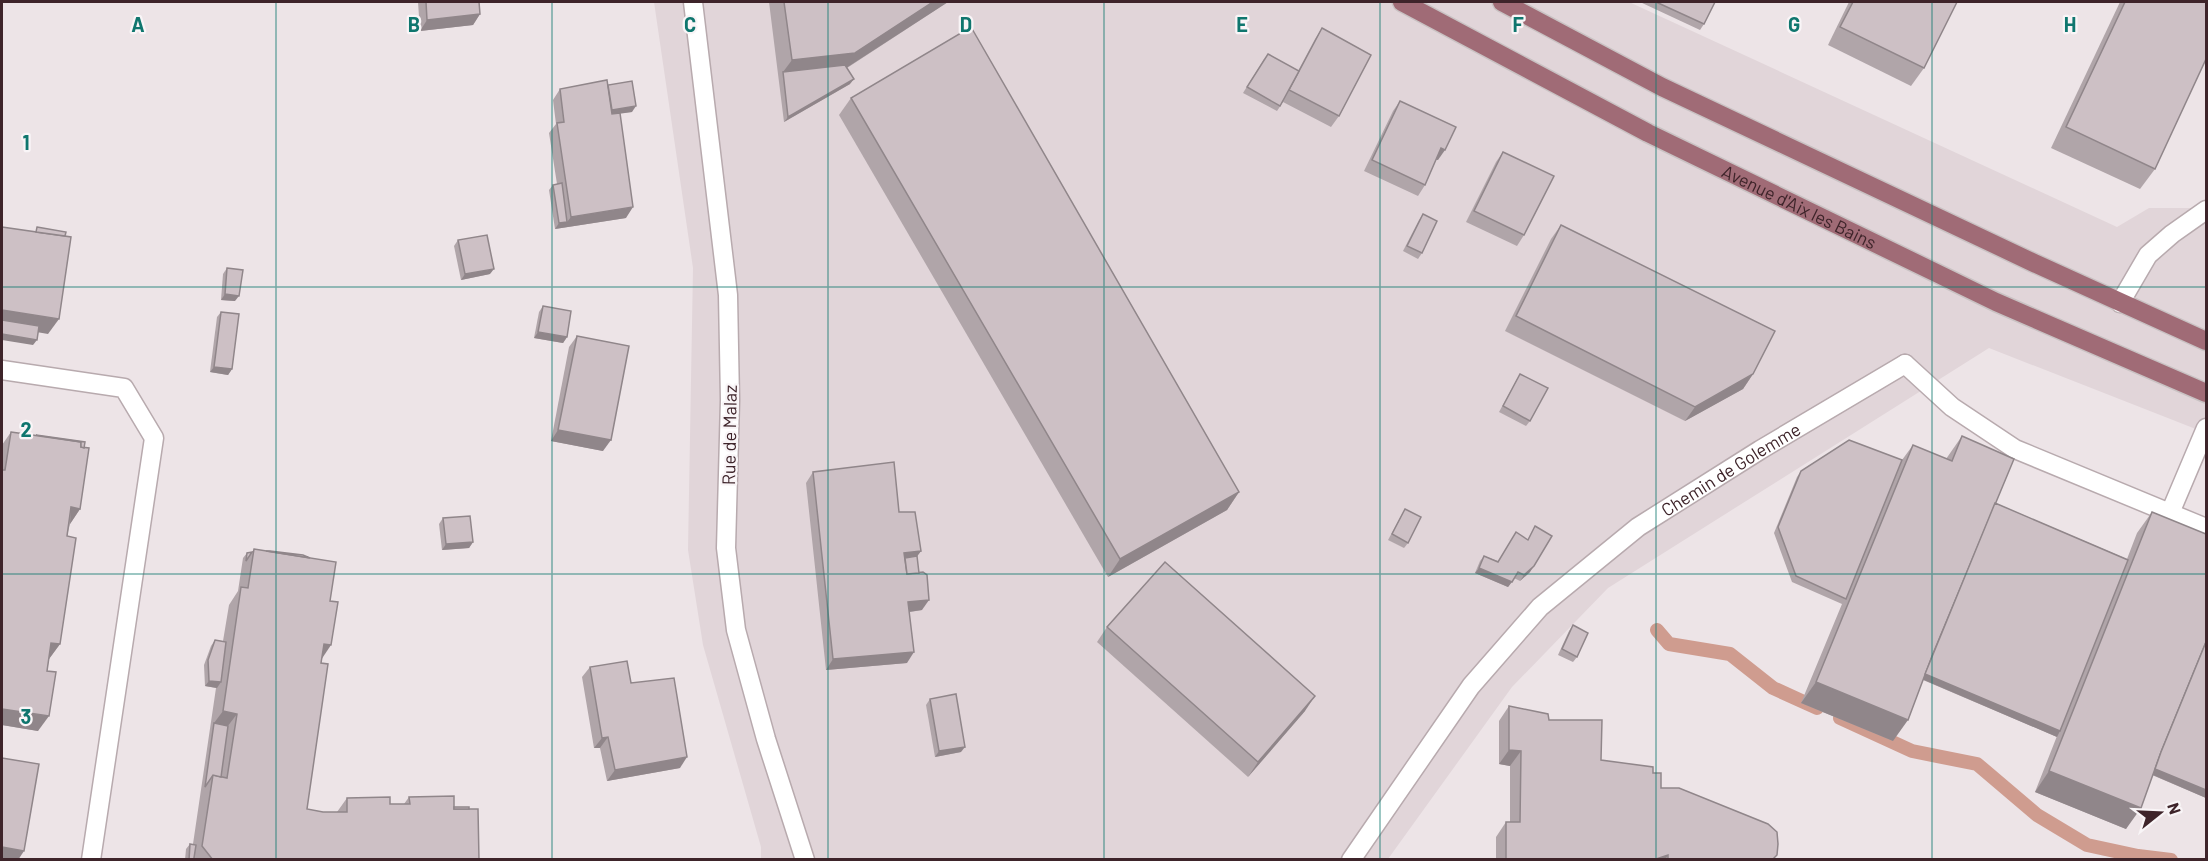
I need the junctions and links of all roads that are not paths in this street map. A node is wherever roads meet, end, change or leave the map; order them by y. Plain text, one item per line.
1 (693, 2) edge
2 (1402, 2) edge
3 (1502, 2) edge
4 (2206, 210) edge
5 (2120, 303) junction
6 (2206, 341) edge
7 (2, 370) edge
8 (2206, 393) edge
9 (2206, 428) edge
10 (2170, 513) junction
11 (2206, 528) edge
12 (91, 860) edge
13 (805, 860) edge
14 (1351, 860) edge

1 - 13 street, Rue de Malaz
2 - 8 main road, Avenue d'Aix les Bains
3 - 5 main road
4 - 5 street
5 - 6 main road
7 - 12 street
9 - 10 street
10 - 11 street, Chemin de Golemme
10 - 14 street, Chemin de Golemme

